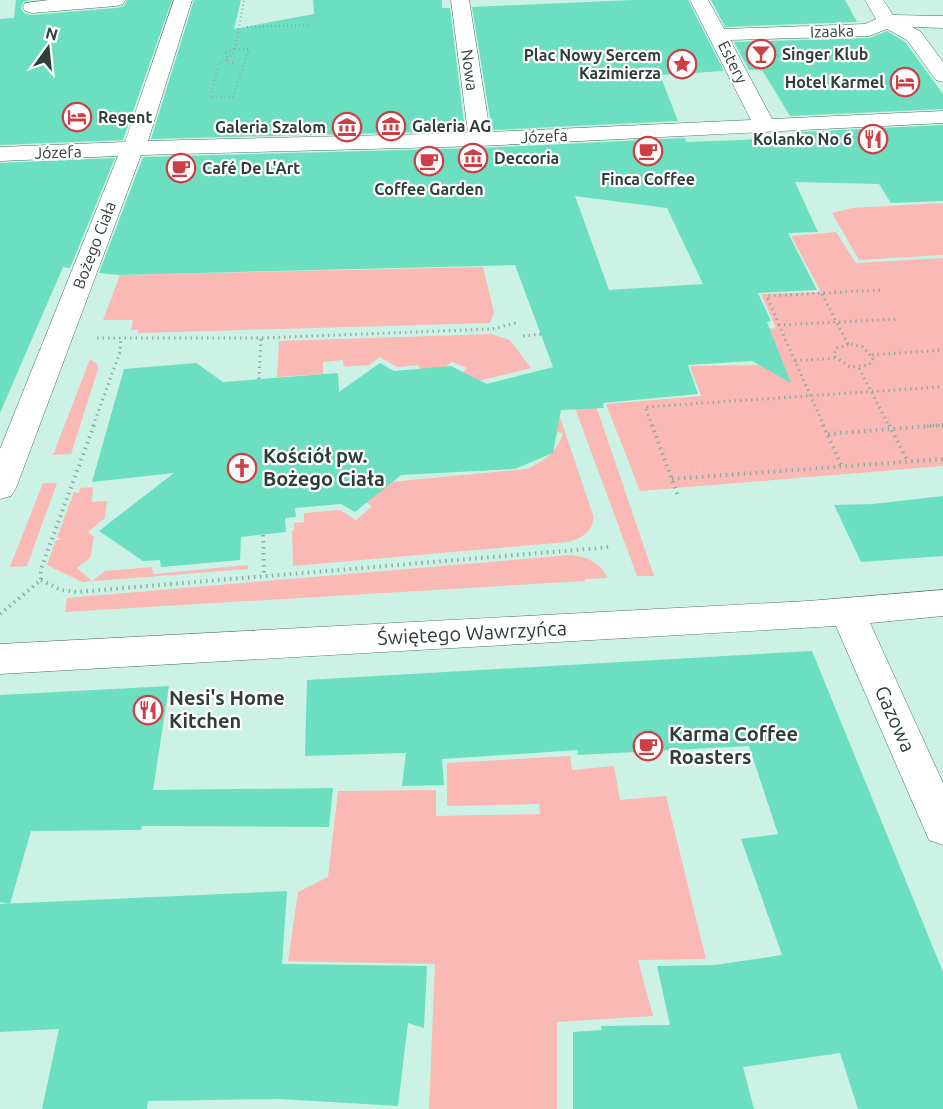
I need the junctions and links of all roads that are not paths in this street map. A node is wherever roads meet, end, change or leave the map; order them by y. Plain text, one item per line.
1 (116, 0) edge
2 (183, 0) edge
3 (460, 0) edge
4 (699, 0) edge
5 (874, 0) edge
6 (32, 8) dead end
7 (887, 21) junction
8 (943, 22) edge
9 (719, 35) junction
10 (943, 76) edge
11 (943, 117) edge
12 (765, 126) junction
13 (480, 139) junction
14 (132, 149) junction
15 (0, 154) edge
16 (0, 488) edge
17 (943, 603) edge
18 (847, 611) junction
19 (0, 659) edge
20 (943, 827) edge

1 - 6 street
2 - 14 street, Bożego Ciała
3 - 13 street, Nowa
4 - 9 street, Estery
5 - 7 street
7 - 8 street, Izaaka
7 - 9 street, Izaaka
7 - 10 street
9 - 12 street, Estery
11 - 12 street, Józefa
12 - 13 street, Józefa
13 - 14 street, Józefa
14 - 15 street, Józefa
14 - 16 street, Bożego Ciała
17 - 18 street, Świętego Wawrzyńca
18 - 19 street, Świętego Wawrzyńca
18 - 20 street, Gazowa

